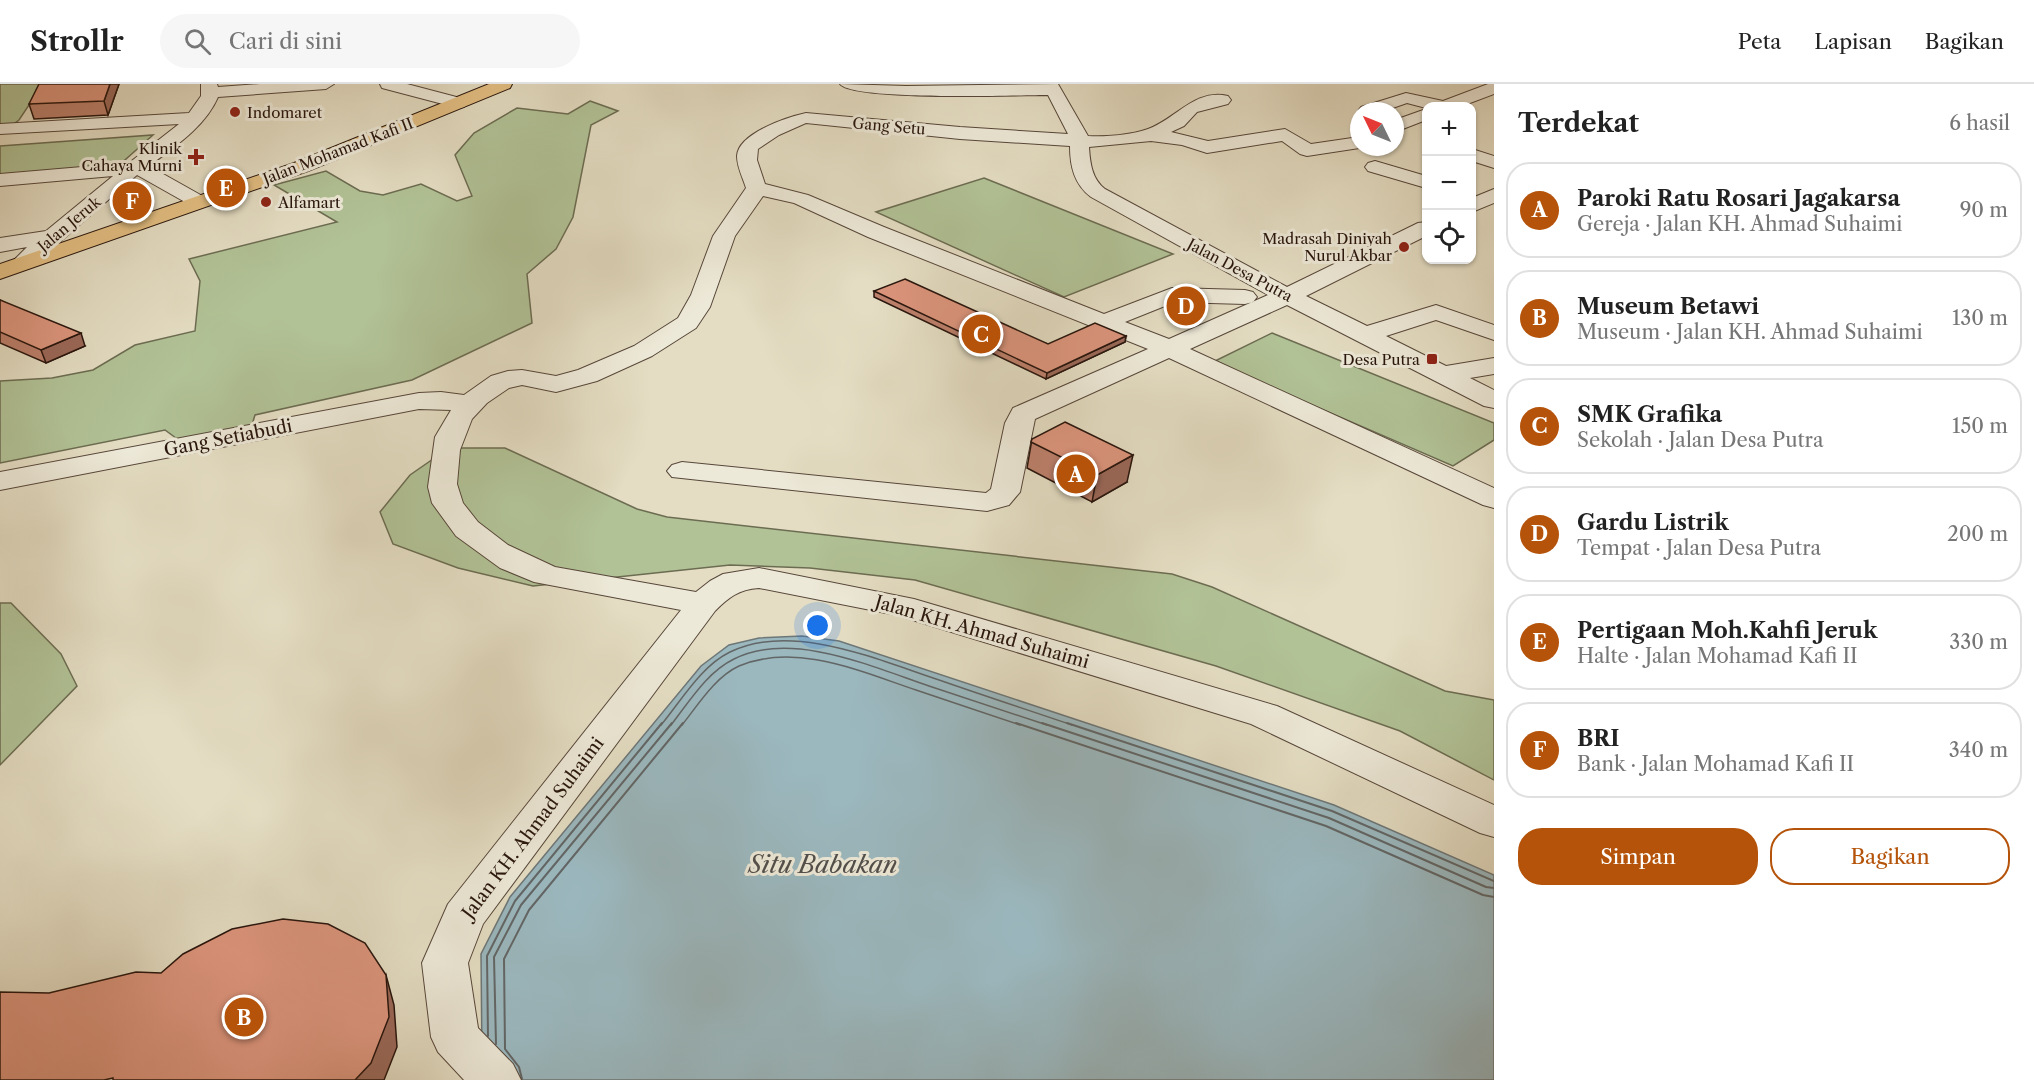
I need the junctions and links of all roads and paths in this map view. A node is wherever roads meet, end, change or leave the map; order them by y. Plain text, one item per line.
1 (326, 84) edge
2 (388, 84) edge
3 (504, 84) edge
4 (848, 84) edge
5 (1477, 84) edge
6 (1052, 87) edge
7 (209, 88) edge
8 (1494, 88) edge
9 (1222, 100) dead end
10 (1394, 102) edge
11 (1423, 102) edge
12 (1457, 102) edge
13 (458, 103) junction
14 (1422, 116) edge
15 (195, 118) junction
16 (1404, 123) edge
17 (0, 129) edge
18 (1151, 135) junction
19 (1078, 136) junction
20 (1350, 144) edge
21 (1475, 156) edge
22 (1494, 162) edge
23 (1375, 167) dead end
24 (134, 168) junction
25 (0, 180) edge
26 (1422, 181) edge
27 (756, 188) junction
28 (199, 202) junction
29 (1422, 230) edge
30 (52, 237) junction
31 (0, 246) edge
32 (23, 262) junction
33 (0, 272) edge
34 (1287, 296) junction
35 (1245, 297) dead end
36 (1105, 322) junction
37 (1494, 333) edge
38 (1365, 335) junction
39 (1168, 348) junction
40 (1494, 366) edge
41 (1444, 374) junction
42 (1494, 400) edge
43 (462, 403) junction
44 (682, 471) dead end
45 (0, 481) edge
46 (1494, 499) edge
47 (703, 604) junction
48 (1494, 822) edge
49 (496, 1080) edge

1 - 7 street
2 - 13 street
3 - 13 main road, Jalan Mohamad Kafi II
4 - 6 street
5 - 8 street
6 - 19 street, Jalan Desa Putra
7 - 15 street, Jalan Jeruk
8 - 12 street
9 - 18 street
10 - 11 street
13 - 28 main road, Jalan Mohamad Kafi II
14 - 16 street
15 - 17 street
15 - 24 street, Jalan Jeruk
18 - 19 street, Gang Setu
18 - 20 street
19 - 27 street, Gang Setu
19 - 34 street, Jalan Desa Putra
21 - 22 street
23 - 26 street
24 - 25 street
24 - 28 street
24 - 30 street, Jalan Jeruk
27 - 36 street
27 - 43 street
28 - 32 main road, Jalan Mohamad Kafi II
29 - 34 street
30 - 31 street
30 - 32 street, Jalan Jeruk
32 - 33 main road, Jalan Mohamad Kafi II
34 - 38 street, Jalan Desa Putra
34 - 39 street
35 - 36 street
36 - 39 street
37 - 38 street
38 - 41 street, Jalan Desa Putra
39 - 44 street
39 - 46 street
40 - 41 street
41 - 42 street, Jalan Desa Putra
43 - 45 street, Gang Setiabudi
43 - 47 street
47 - 48 street, Jalan KH. Ahmad Suhaimi
47 - 49 street, Jalan KH. Ahmad Suhaimi

